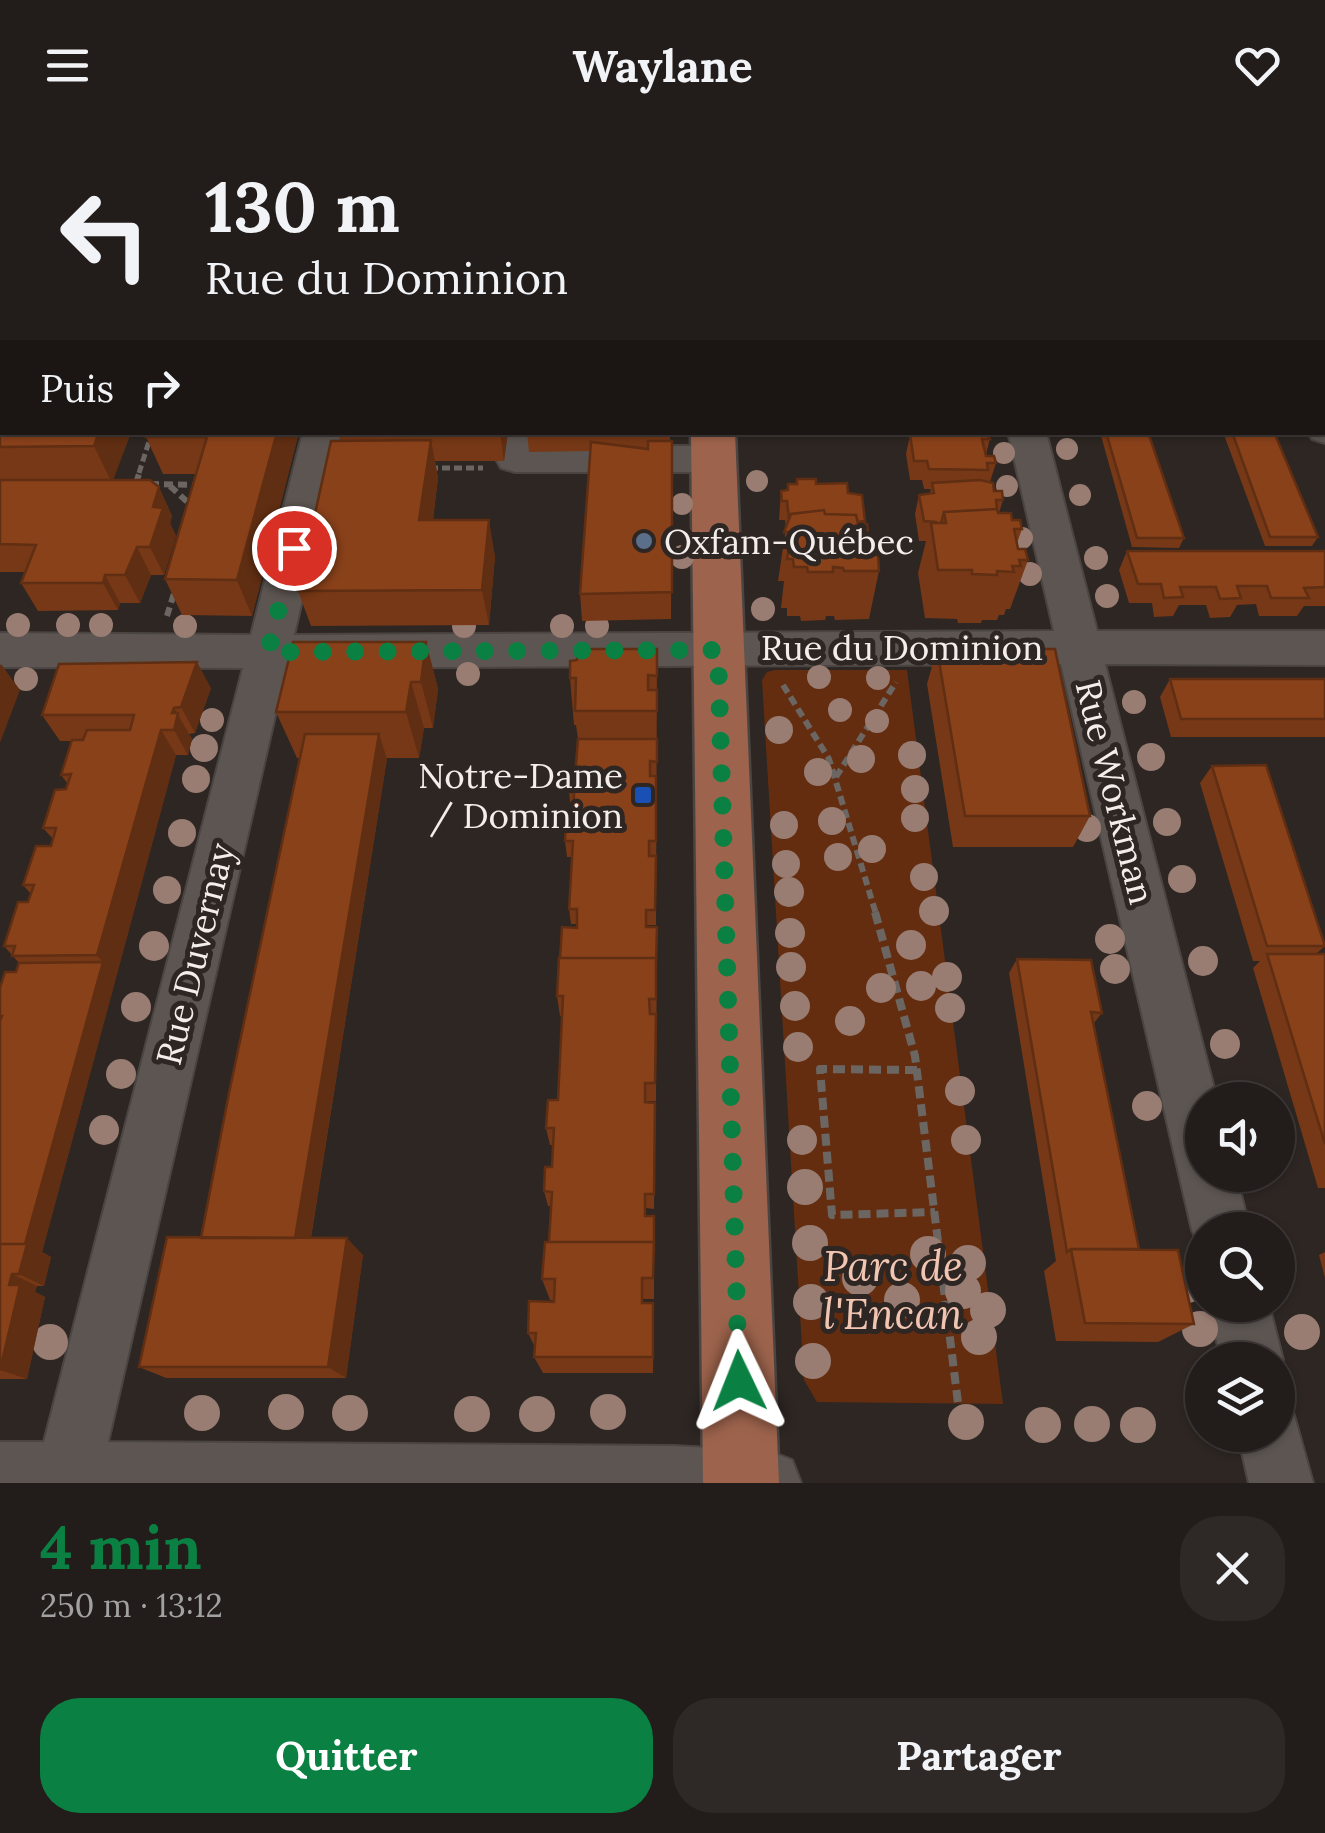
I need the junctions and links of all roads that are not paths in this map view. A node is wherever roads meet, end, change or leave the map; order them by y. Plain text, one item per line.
1 (321, 435) edge
2 (518, 435) edge
3 (1028, 435) edge
4 (714, 446) edge
5 (1079, 646) junction
6 (1325, 648) edge
7 (0, 650) edge
8 (268, 652) junction
9 (745, 660) junction
10 (1185, 1083) edge
11 (1274, 1452) edge
12 (0, 1474) edge
13 (68, 1475) junction
14 (751, 1482) edge
15 (1281, 1483) edge

1 - 8 street, Rue Duvernay
2 - 4 street
3 - 5 street, Rue Workman
4 - 9 main road
5 - 6 street, Rue du Dominion
5 - 9 street, Rue du Dominion
5 - 10 street, Rue Workman
7 - 8 street, Rue du Dominion
8 - 9 street, Rue du Dominion
8 - 13 street, Rue Duvernay
9 - 14 main road
11 - 15 street
12 - 13 street
13 - 14 street

